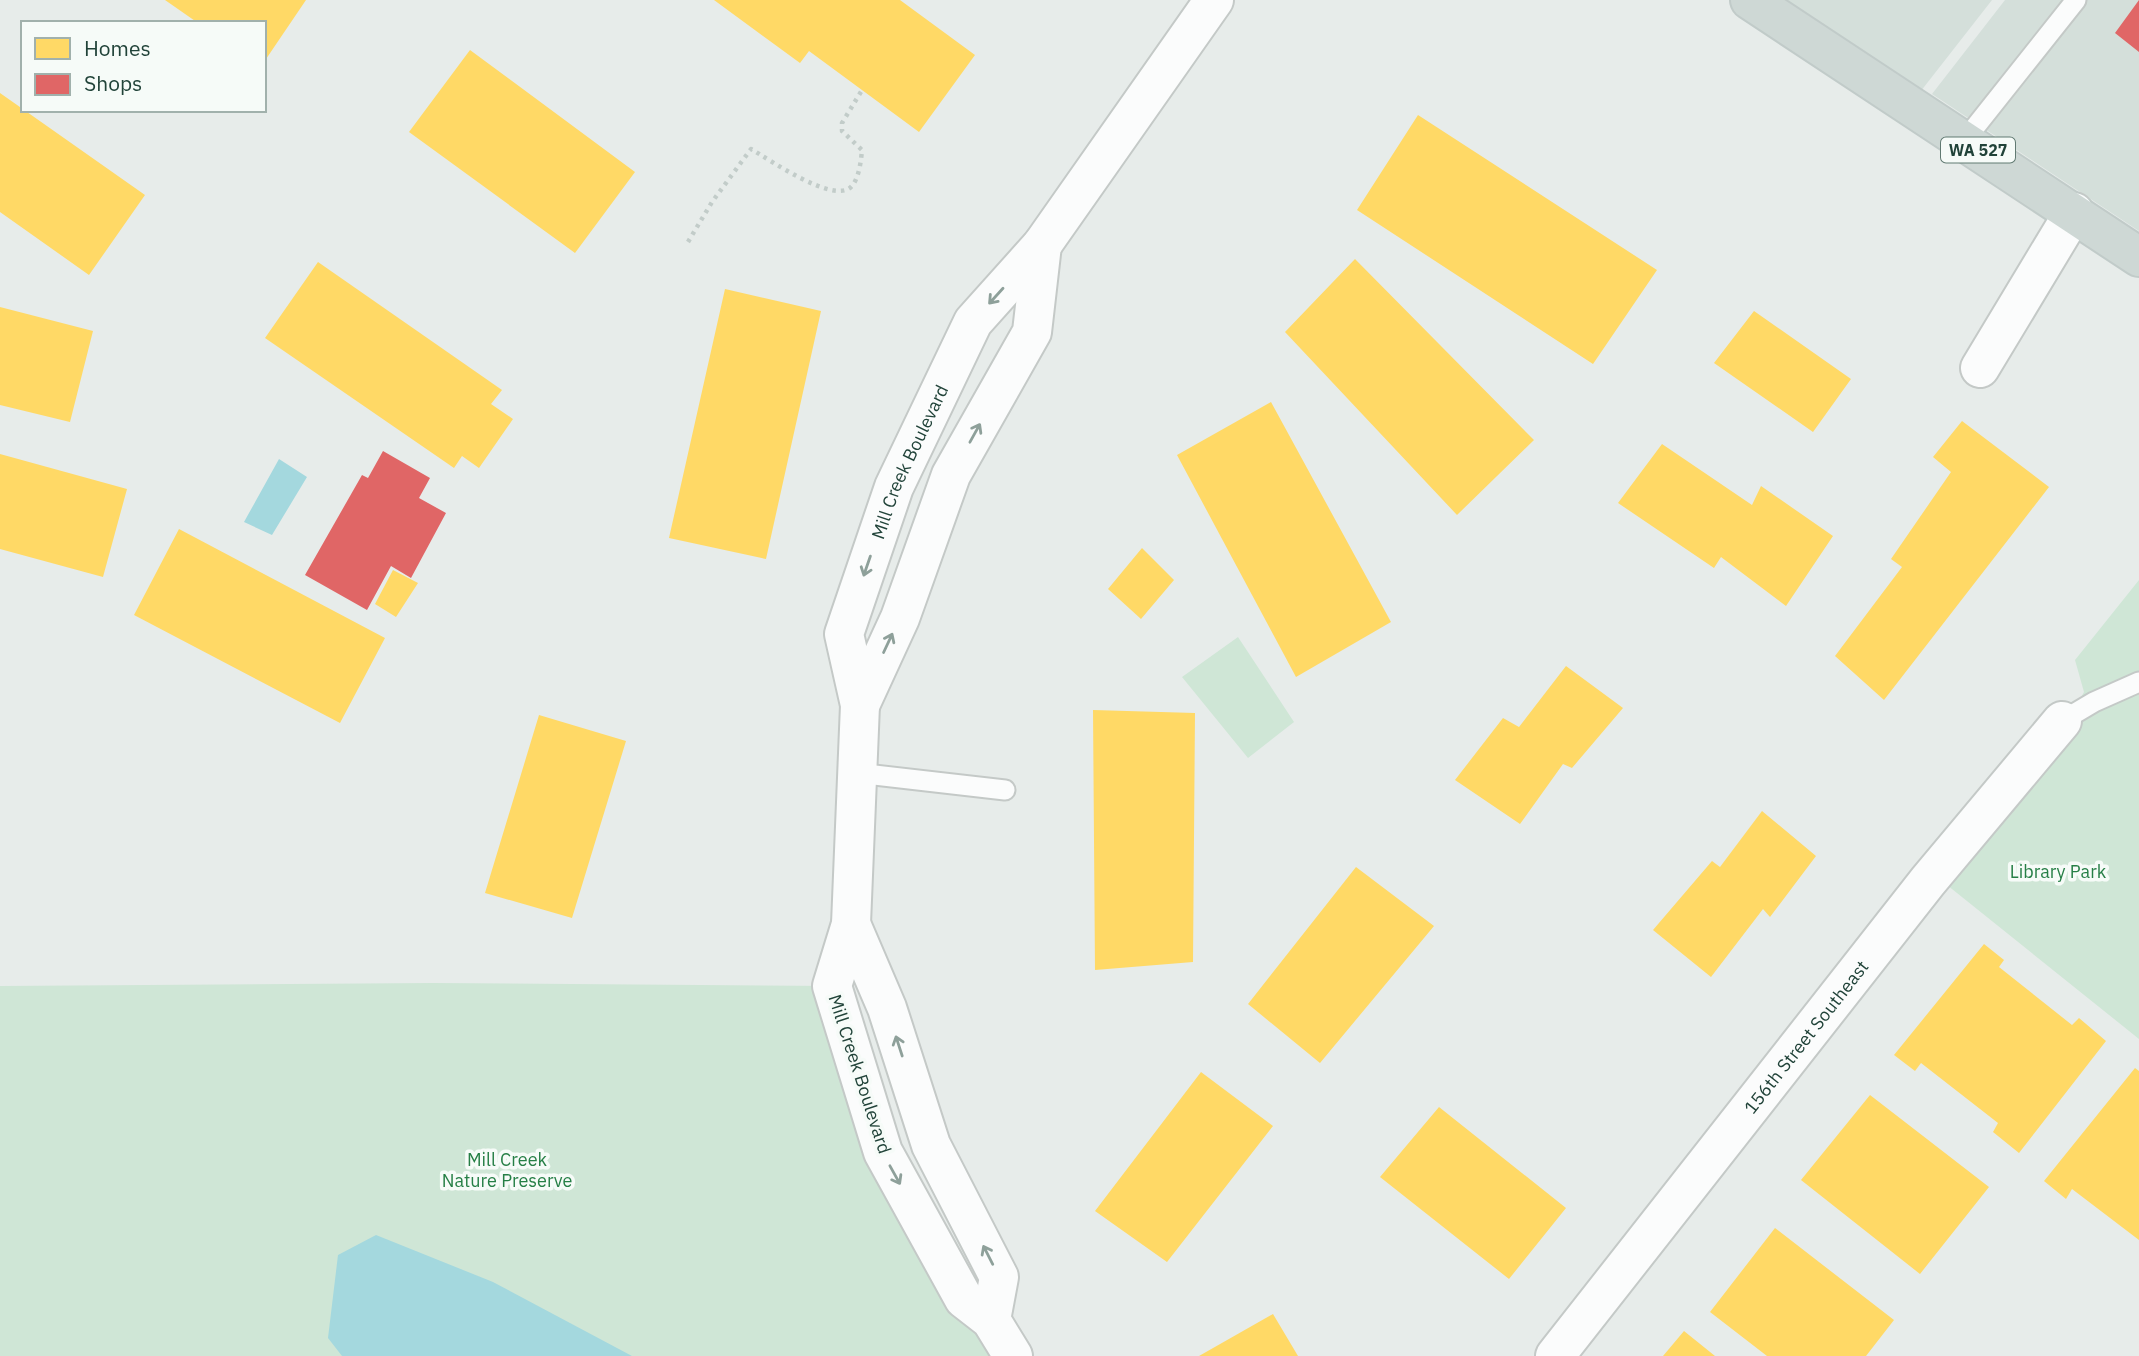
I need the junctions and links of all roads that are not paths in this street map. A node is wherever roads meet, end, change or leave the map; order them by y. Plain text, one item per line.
1 (1214, 0) edge
2 (1750, 0) edge
3 (2076, 0) edge
4 (1964, 141) junction
5 (2074, 212) junction
6 (1042, 245) junction
7 (2139, 257) edge
8 (1980, 368) dead end
9 (2139, 682) edge
10 (860, 705) junction
11 (2062, 721) joint
12 (857, 773) junction
13 (1005, 790) dead end
14 (1013, 1356) edge
15 (1555, 1356) edge

1 - 6 street, Mill Creek Boulevard
2 - 4 main road, WA 527
3 - 4 lane
4 - 5 main road, WA 527
5 - 7 main road, WA 527
5 - 8 street
10 -> 6 street, Mill Creek Boulevard
6 -> 10 street, Mill Creek Boulevard
9 - 11 lane
10 - 12 street, Mill Creek Boulevard
11 - 15 street, 156th Street Southeast
12 - 13 lane
12 - 14 street, Mill Creek Boulevard

